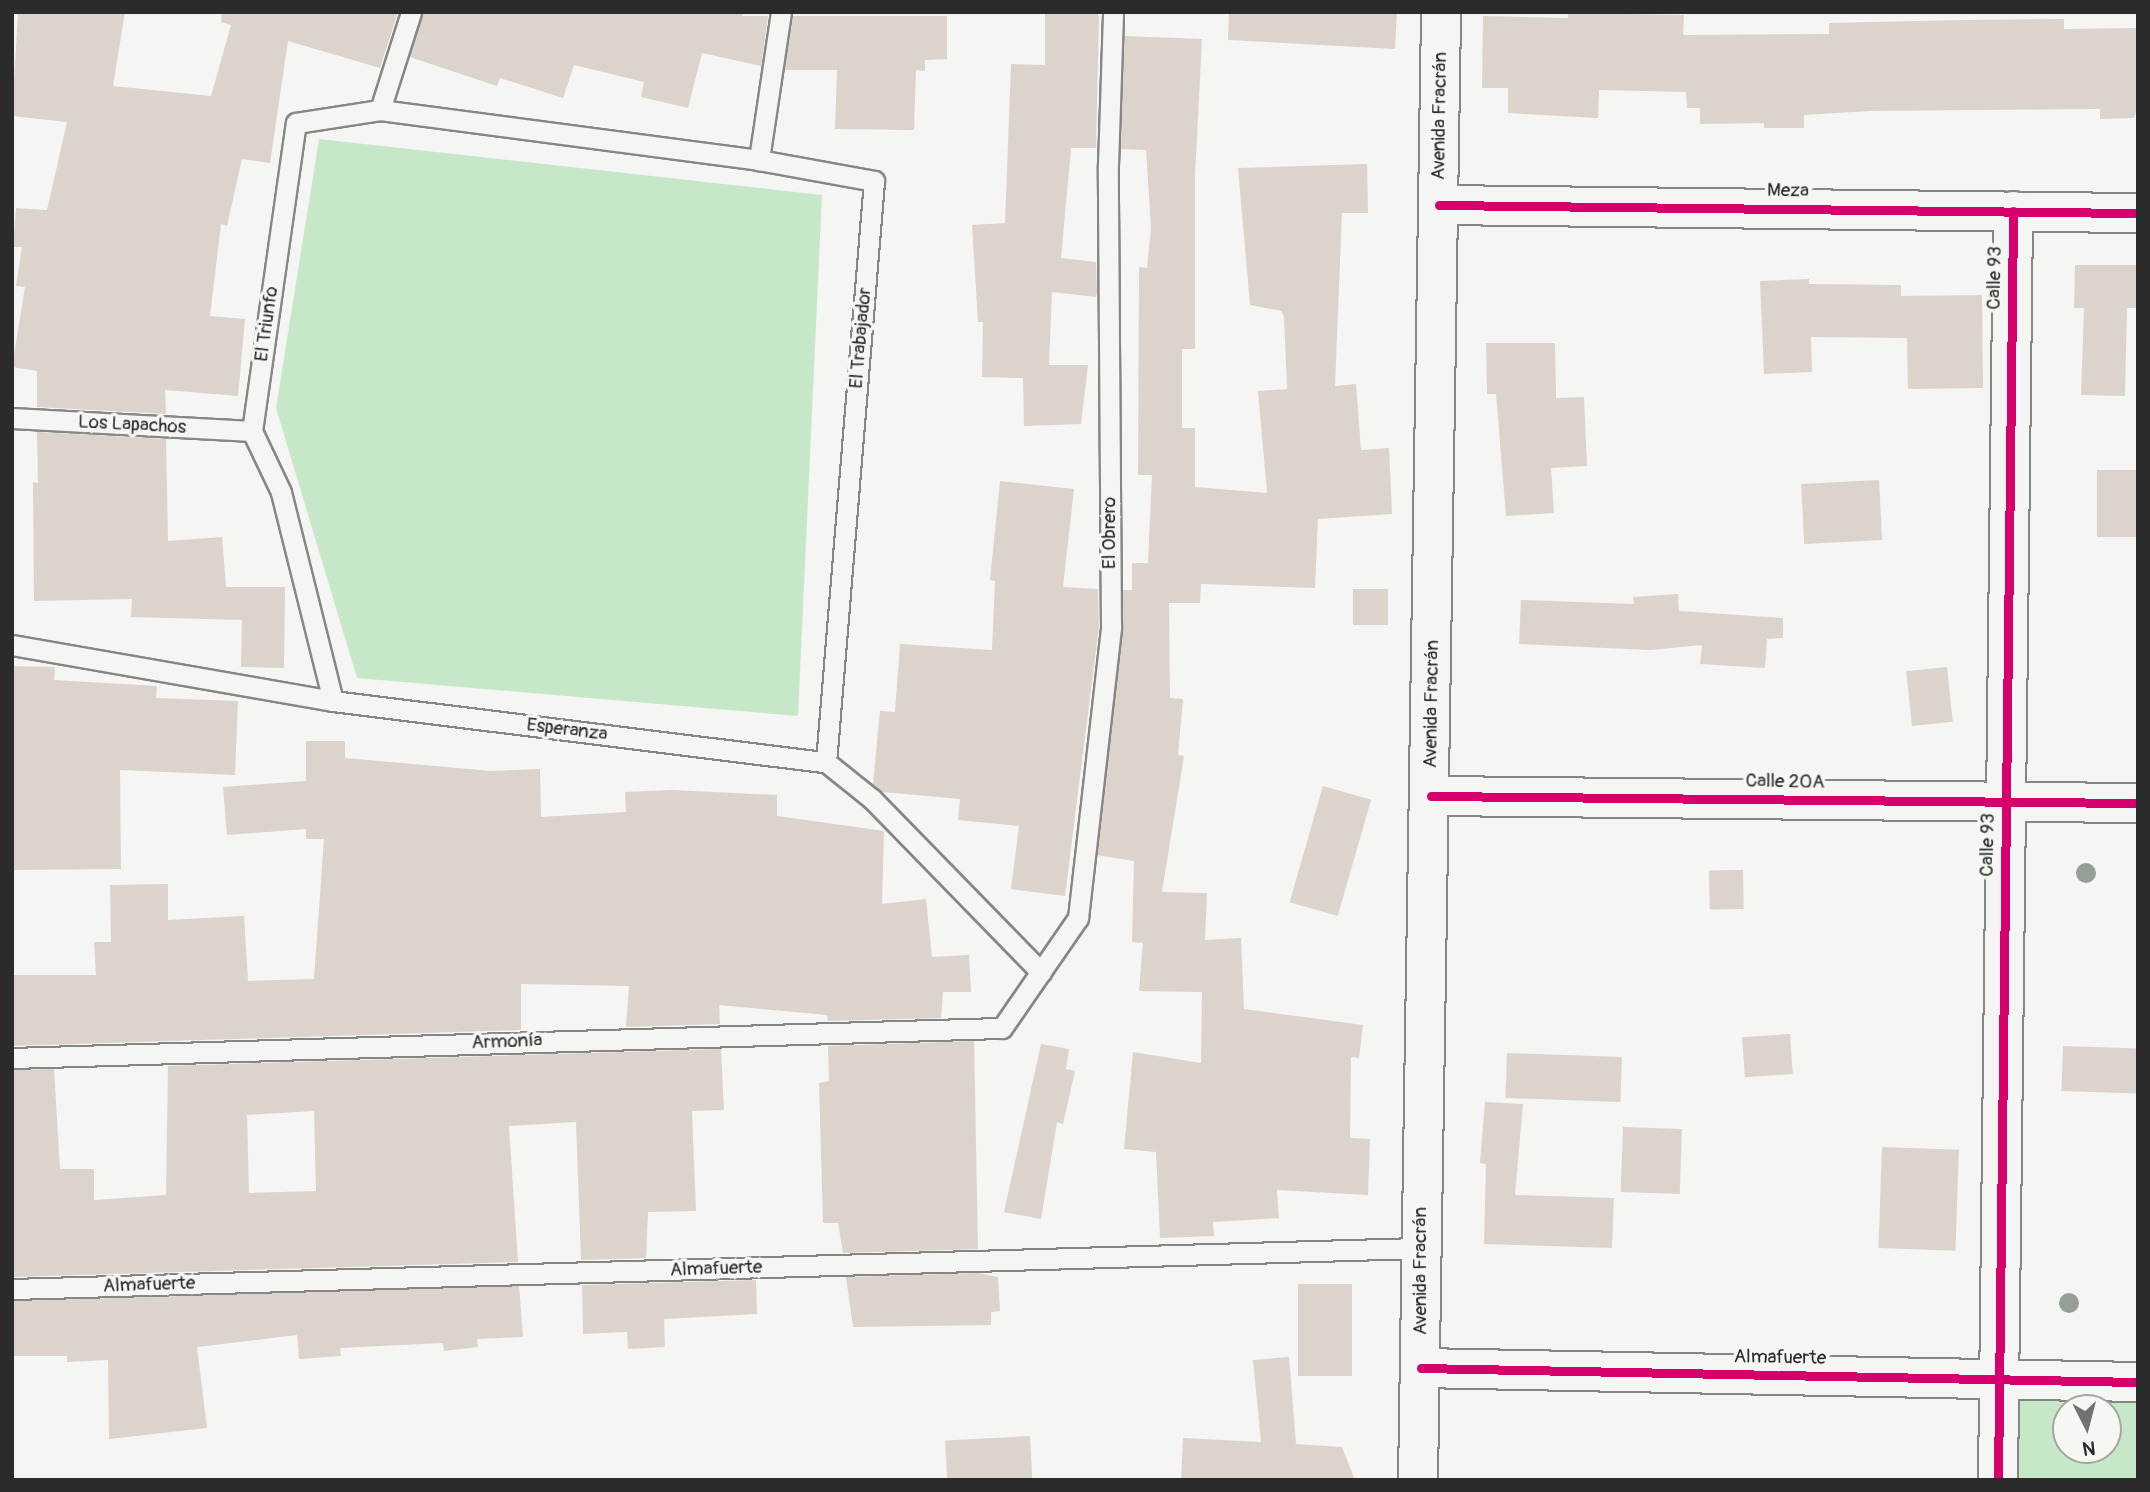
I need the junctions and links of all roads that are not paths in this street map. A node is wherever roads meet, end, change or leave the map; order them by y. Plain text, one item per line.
1 (411, 12) edge
2 (781, 12) edge
3 (1113, 12) edge
4 (1441, 12) edge
5 (380, 110) junction
6 (758, 160) junction
7 (1439, 205) junction
8 (2013, 211) junction
9 (2138, 212) edge
10 (12, 418) edge
11 (252, 431) junction
12 (12, 645) edge
13 (332, 701) junction
14 (826, 762) junction
15 (1431, 796) junction
16 (2006, 802) junction
17 (2138, 803) edge
18 (1041, 972) junction
19 (1002, 1028) joint
20 (12, 1058) edge
21 (1420, 1248) junction
22 (12, 1289) edge
23 (1421, 1368) junction
24 (1999, 1381) junction
25 (2138, 1382) edge
26 (1418, 1480) edge
27 (1998, 1480) edge

1 - 5 lane
2 - 6 lane
3 - 18 lane, El Obrero
4 - 7 street, Avenida Fracrán
5 - 6 lane
5 - 11 lane, El Triunfo
6 - 14 lane, El Trabajador
7 - 8 street, Meza
7 - 15 street, Avenida Fracrán
8 - 9 street, Meza
8 - 16 street, Calle 93
10 - 11 lane, Los Lapachos
11 - 13 lane
12 - 13 lane, Esperanza
13 - 14 lane, Esperanza
14 - 18 lane
15 - 16 street, Calle 20A
15 - 21 street, Avenida Fracrán
16 - 17 street, Calle 20A
16 - 24 street, Calle 93
18 - 19 lane, El Obrero
19 - 20 lane, Armonía
21 - 22 lane, Almafuerte
21 - 23 street, Avenida Fracrán
23 - 24 street, Almafuerte
23 - 26 street, Avenida Fracrán
24 - 25 street, Almafuerte
24 - 27 street, Calle 93

